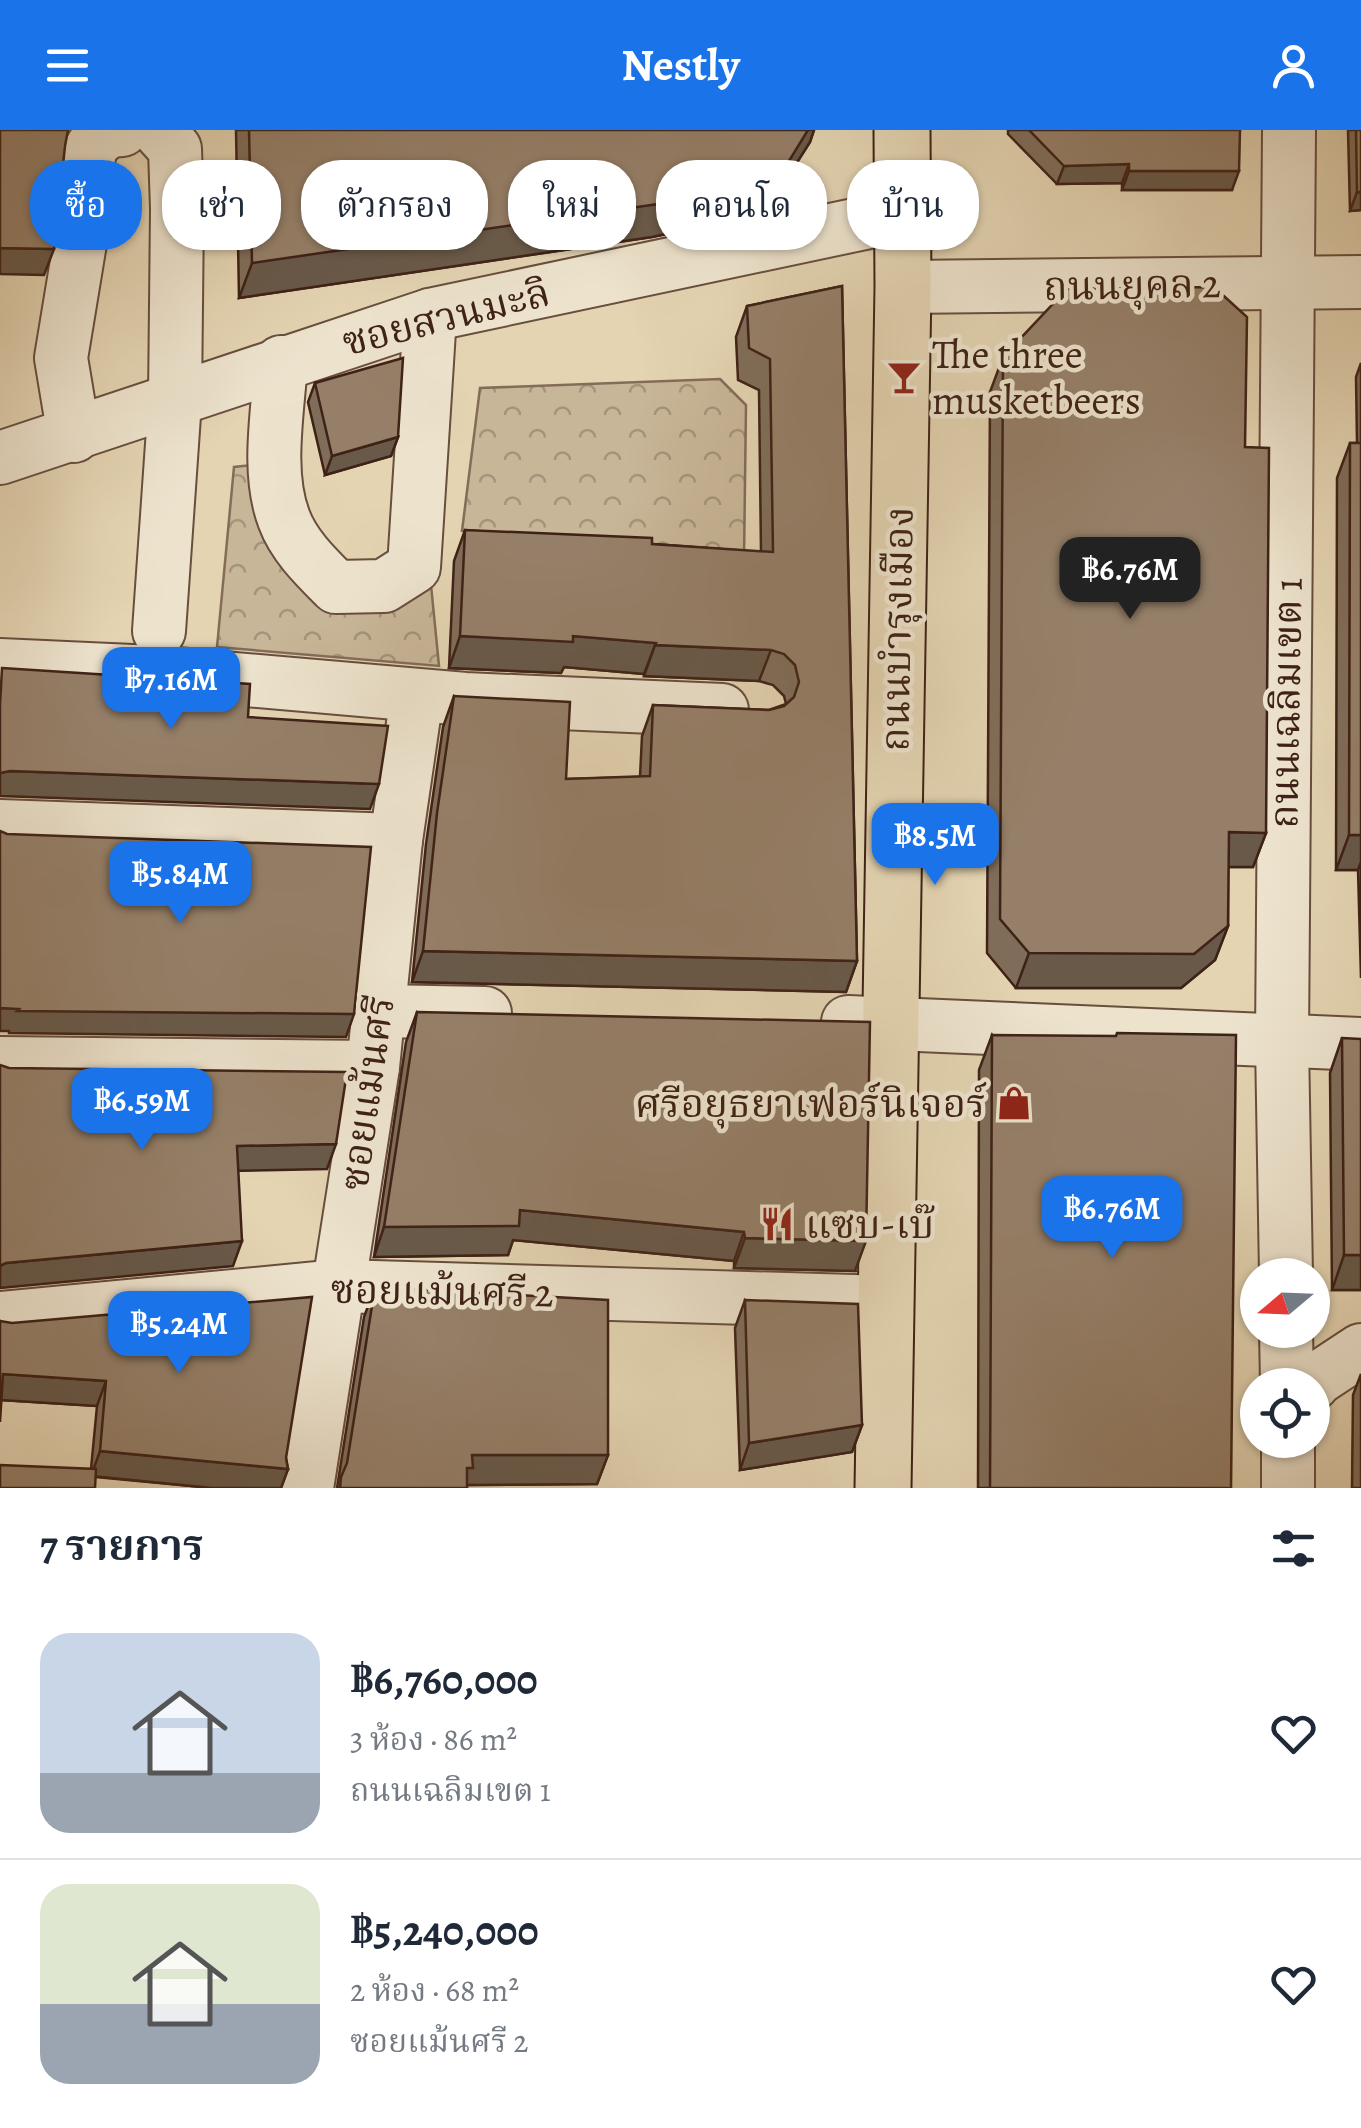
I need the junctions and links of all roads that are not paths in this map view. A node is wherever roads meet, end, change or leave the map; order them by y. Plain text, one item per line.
1 (122, 130) edge
2 (158, 130) edge
3 (902, 130) edge
4 (1290, 130) edge
5 (902, 160) edge
6 (847, 227) edge
7 (902, 250) edge
8 (1361, 282) edge
9 (1288, 284) junction
10 (903, 287) junction
11 (430, 314) junction
12 (281, 362) junction
13 (175, 401) junction
14 (74, 436) junction
15 (0, 458) edge
16 (160, 631) dead end
17 (0, 665) edge
18 (417, 696) junction
19 (758, 711) edge
20 (0, 826) edge
21 (396, 840) junction
22 (380, 1011) junction
23 (537, 1015) edge
24 (792, 1021) edge
25 (891, 1023) junction
26 (1282, 1043) junction
27 (1361, 1044) edge
28 (0, 1063) edge
29 (373, 1068) junction
30 (1286, 1258) edge
31 (339, 1286) junction
32 (886, 1302) junction
33 (0, 1318) edge
34 (1361, 1350) edge
35 (1330, 1372) edge
36 (1288, 1458) edge
37 (307, 1488) edge
38 (883, 1488) edge
39 (1288, 1488) edge

1 - 14 street
2 - 13 street
3 - 5 main road, ถนนบำรุงเมือง
4 - 9 street, ถนนเฉลิมเขต 1
6 - 11 street, ซอยสวนมะลิ
7 - 10 main road, ถนนบำรุงเมือง
8 - 9 street, ถนนยุคล 2
9 - 10 street, ถนนยุคล 2
9 - 26 street, ถนนเฉลิมเขต 1
10 - 25 main road, ถนนบำรุงเมือง
11 - 12 street, ซอยสวนมะลิ
11 - 12 street
12 - 13 street, ซอยสวนมะลิ
13 - 14 street, ซอยสวนมะลิ
13 - 16 street
14 - 15 street, ซอยสวนมะลิ
17 - 18 street
18 - 19 street
18 - 21 street, ซอยแม้นศรี
20 - 21 street
21 - 22 street, ซอยแม้นศรี
22 - 23 street
22 - 29 street, ซอยแม้นศรี
24 - 25 street
25 - 26 street
25 - 32 main road, ถนนบำรุงเมือง
26 - 27 street
26 - 30 street, ถนนเฉลิมเขต 1
28 - 29 street
29 - 31 street, ซอยแม้นศรี
31 - 32 street, ซอยแม้นศรี 2
31 - 33 street, ซอยแม้นศรี 2
31 - 37 street, ซอยแม้นศรี
32 - 38 main road, ถนนบำรุงเมือง
34 - 35 street
36 - 39 street

